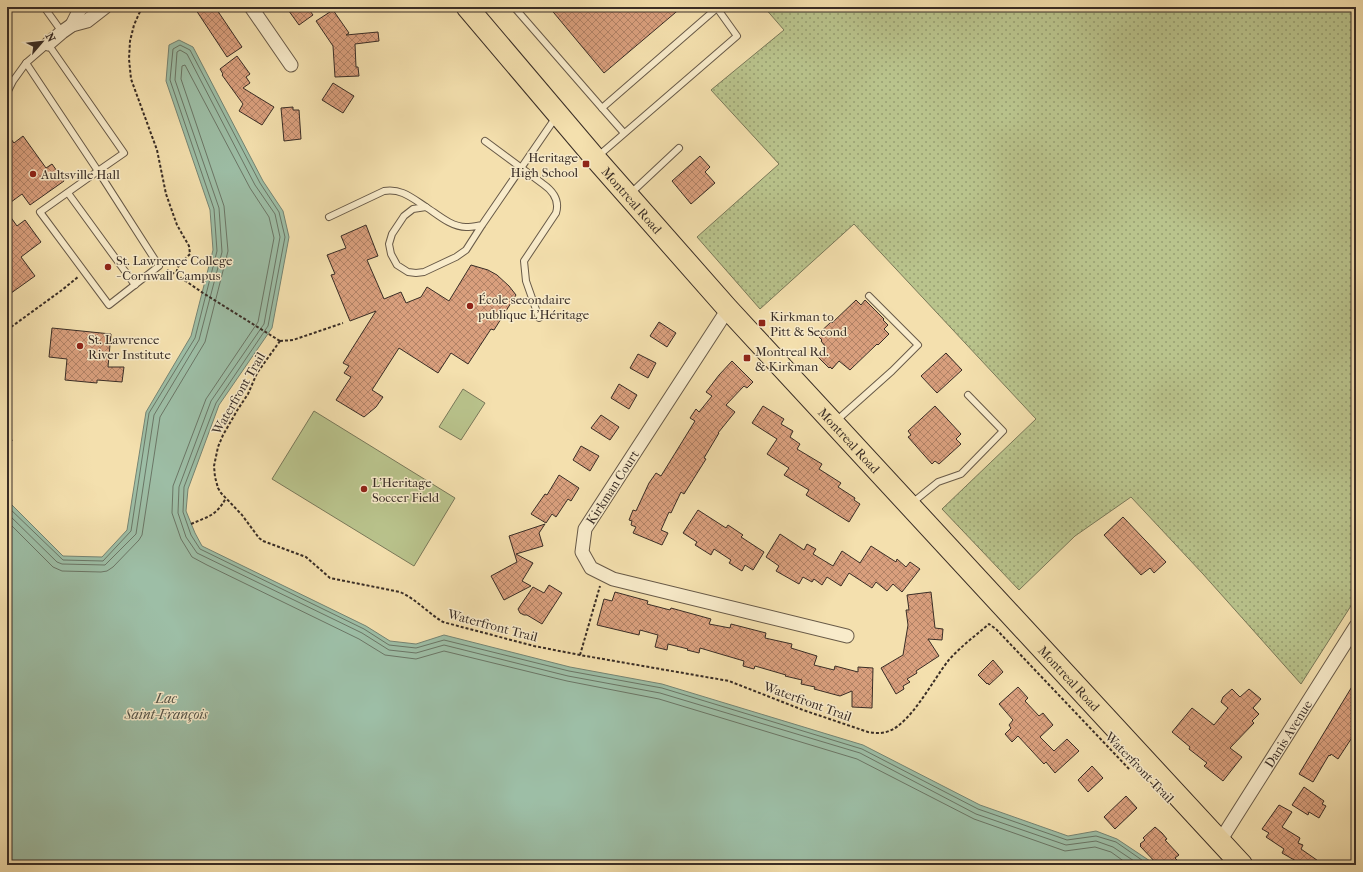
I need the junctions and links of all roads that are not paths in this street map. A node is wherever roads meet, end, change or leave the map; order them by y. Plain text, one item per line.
1 (44, 7) edge
2 (83, 7) edge
3 (105, 7) edge
4 (251, 7) edge
5 (467, 7) edge
6 (514, 7) edge
7 (67, 29) junction
8 (48, 44) junction
9 (26, 63) junction
10 (290, 65) dead end
11 (7, 93) edge
12 (602, 108) junction
13 (558, 114) junction
14 (624, 133) junction
15 (485, 141) dead end
16 (679, 148) dead end
17 (595, 158) junction
18 (521, 167) junction
19 (98, 171) junction
20 (68, 193) junction
21 (628, 195) junction
22 (426, 207) junction
23 (328, 217) dead end
24 (482, 225) junction
25 (134, 285) junction
26 (869, 296) dead end
27 (728, 309) junction
28 (539, 318) dead end
29 (968, 395) dead end
30 (833, 423) junction
31 (909, 505) junction
32 (1356, 626) edge
33 (847, 636) dead end
34 (1220, 841) junction
35 (1242, 865) edge

1 - 7 lane
2 - 7 street
3 - 7 street
4 - 10 street
5 - 13 main road, Montreal Road
6 - 12 lane
7 - 8 street
8 - 9 lane
8 - 19 lane
9 - 11 lane
9 - 19 lane
12 - 14 lane
12 - 14 lane
13 - 17 main road, Montreal Road
13 - 18 lane
14 - 17 lane
15 - 18 lane
16 - 21 lane
17 - 21 main road, Montreal Road
18 - 24 lane
18 - 28 lane
19 - 20 lane
19 - 25 lane
20 - 25 lane
20 - 25 lane
21 - 27 main road, Montreal Road
22 - 23 lane
22 - 24 lane
22 - 24 lane
26 - 30 lane
27 - 30 main road, Montreal Road
27 - 33 street, Kirkman Court
29 - 31 lane
30 - 31 main road, Montreal Road
31 - 34 main road, Montreal Road
32 - 34 street, Danis Avenue
34 - 35 main road, Montreal Road

